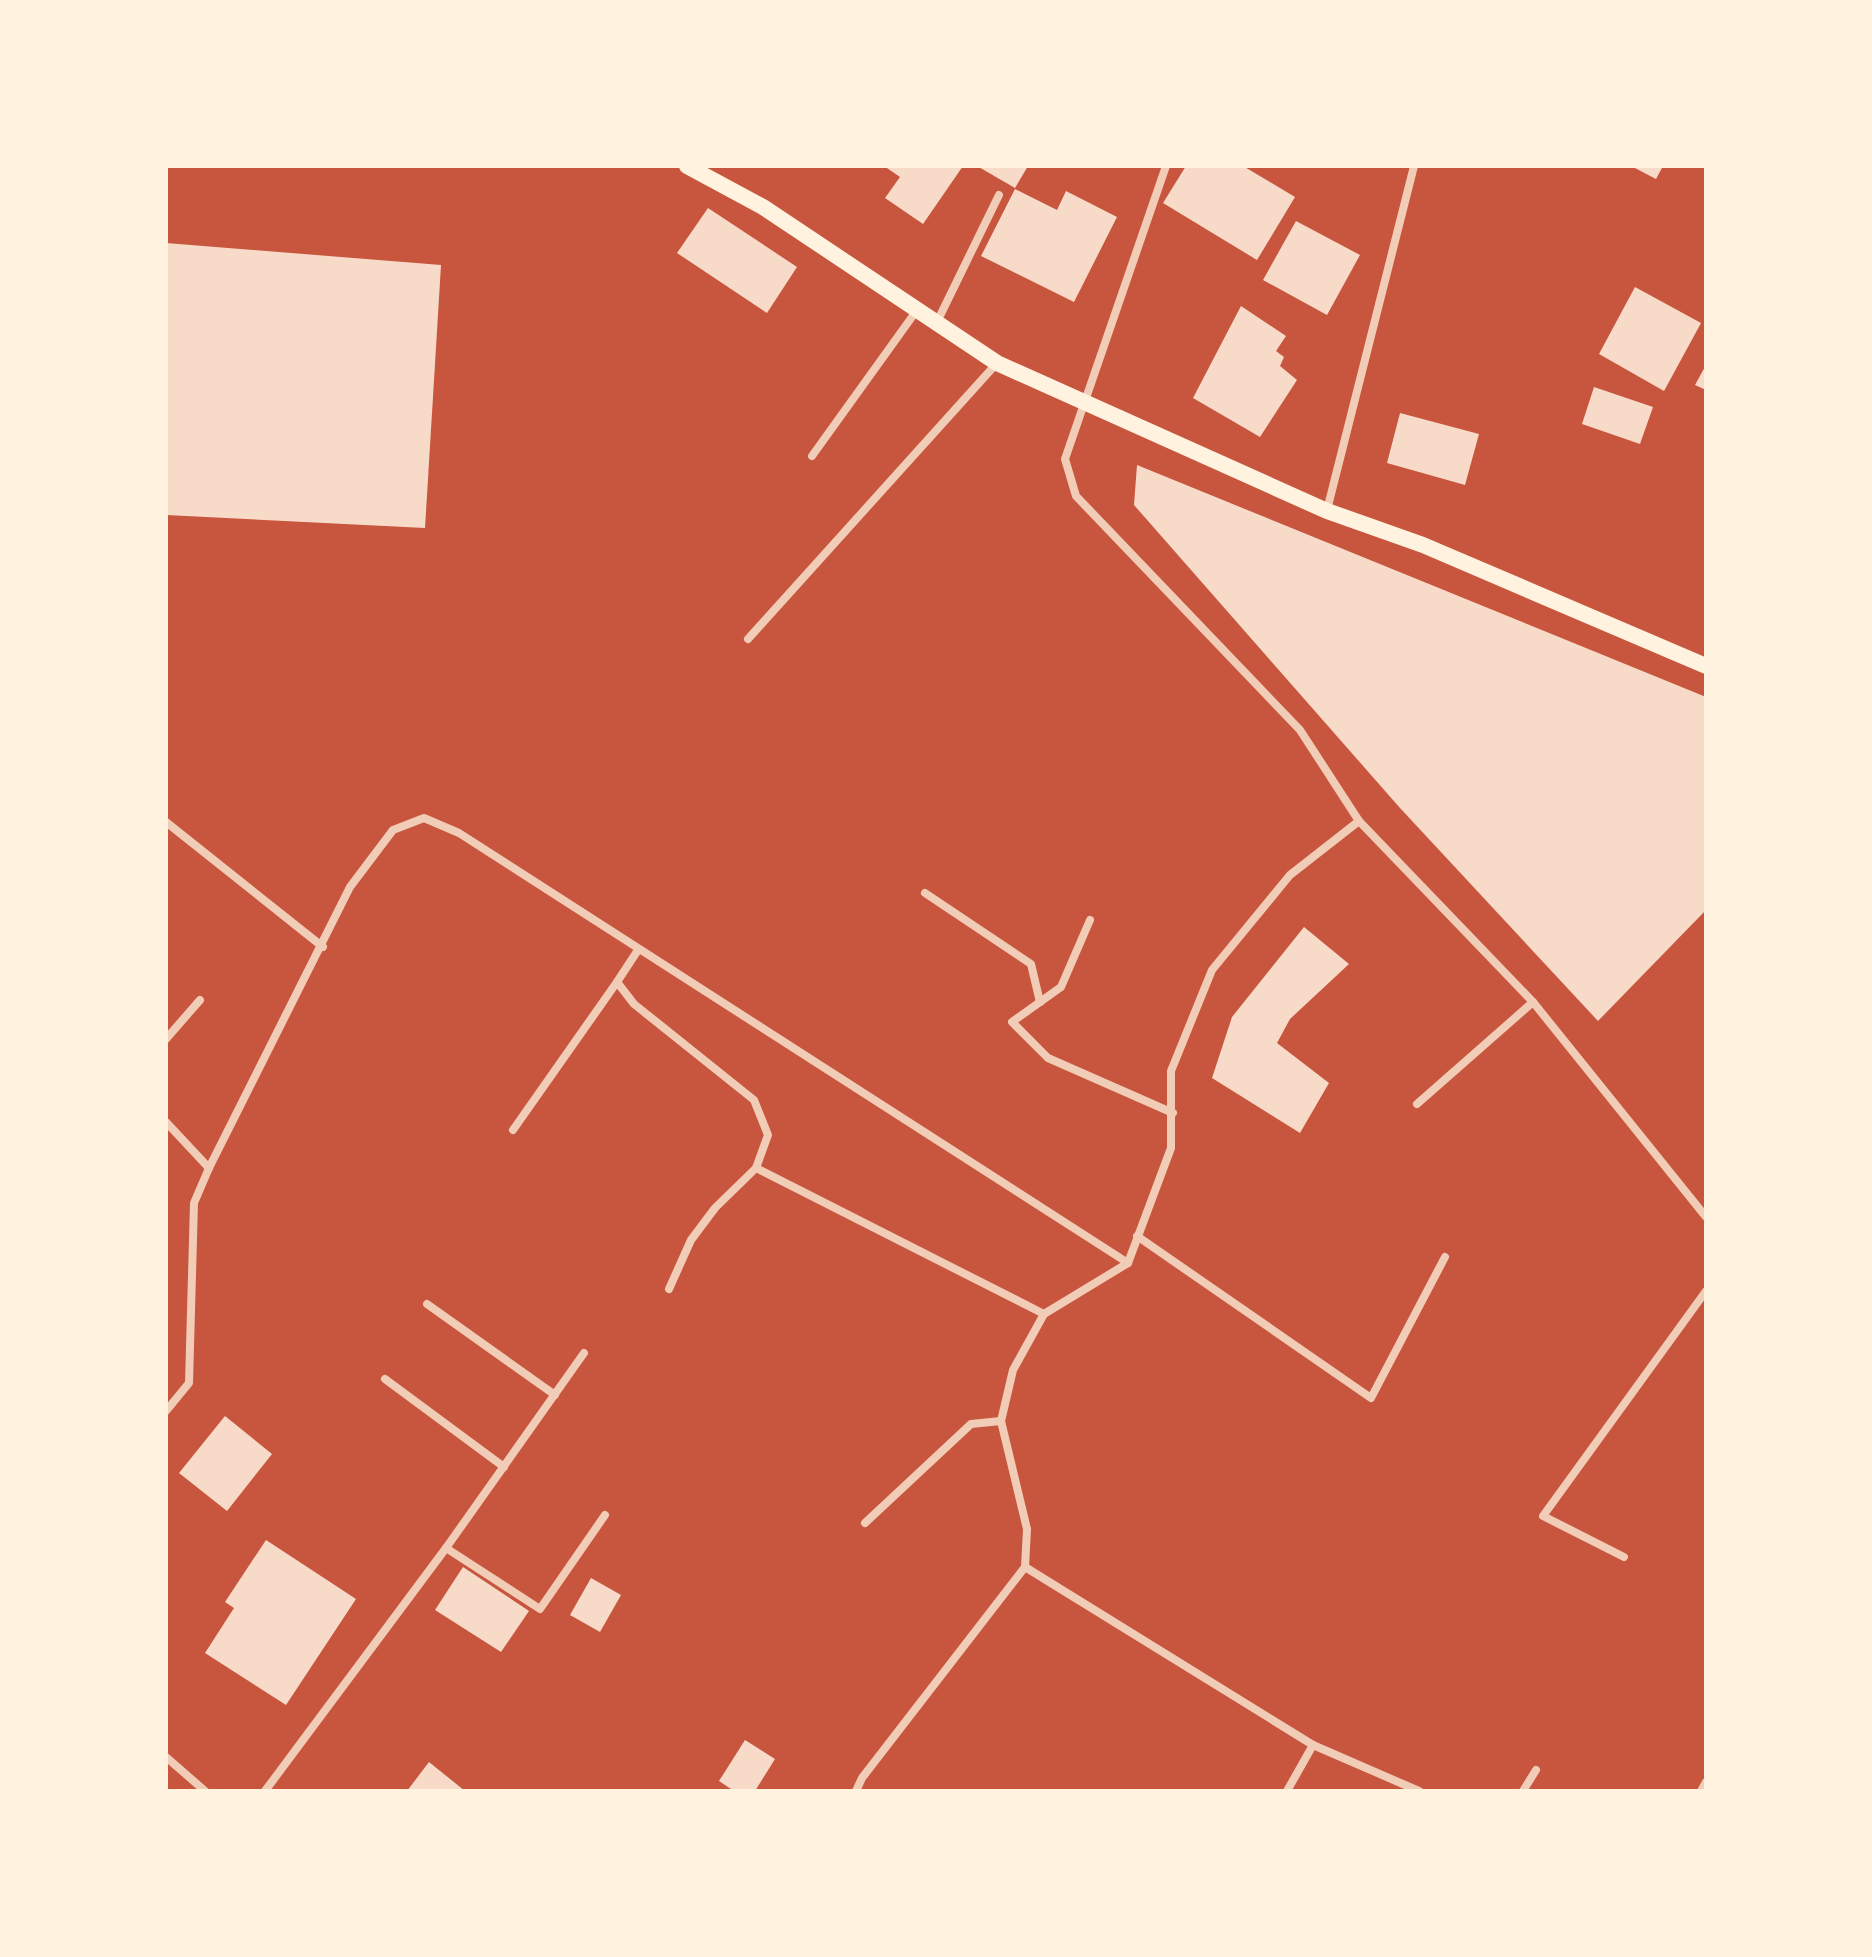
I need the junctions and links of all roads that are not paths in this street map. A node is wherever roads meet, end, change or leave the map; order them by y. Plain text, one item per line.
1 (687, 166) edge
2 (1166, 166) edge
3 (1414, 166) edge
4 (999, 195) dead end
5 (917, 310) junction
6 (937, 323) junction
7 (997, 363) junction
8 (1085, 406) junction
9 (812, 456) dead end
10 (1327, 511) junction
11 (748, 639) dead end
12 (1705, 663) edge
13 (1359, 821) junction
14 (166, 822) edge
15 (925, 893) dead end
16 (1090, 920) dead end
17 (323, 947) junction
18 (638, 950) junction
19 (617, 982) junction
20 (200, 1000) dead end
21 (1040, 1002) junction
22 (1533, 1002) junction
23 (166, 1039) edge
24 (1417, 1104) dead end
25 (1173, 1113) junction
26 (166, 1122) edge
27 (513, 1130) dead end
28 (209, 1168) junction
29 (756, 1168) junction
30 (1706, 1217) edge
31 (1137, 1236) junction
32 (1445, 1257) dead end
33 (1128, 1263) junction
34 (669, 1289) dead end
35 (1706, 1291) edge
36 (427, 1304) dead end
37 (1044, 1314) junction
38 (584, 1353) dead end
39 (385, 1379) dead end
40 (555, 1395) junction
41 (166, 1411) edge
42 (1001, 1421) junction
43 (504, 1467) junction
44 (605, 1515) dead end
45 (865, 1523) dead end
46 (446, 1548) junction
47 (1624, 1557) dead end
48 (1025, 1567) junction
49 (1313, 1745) junction
50 (166, 1757) edge
51 (1536, 1770) dead end
52 (1706, 1782) edge
53 (205, 1791) edge
54 (265, 1791) edge
55 (856, 1791) edge
56 (1287, 1791) edge
57 (1419, 1791) edge
58 (1523, 1791) edge
59 (1701, 1791) edge

1 - 5 main road
2 - 8 street
3 - 10 street
4 - 6 street
5 - 6 main road
5 - 9 street
6 - 7 main road
7 - 8 main road
7 - 11 street
8 - 10 main road
8 - 13 street
10 - 12 main road
13 - 22 street
13 - 25 street
14 - 17 street
15 - 21 street
16 - 21 street
17 - 18 street
17 - 28 street
18 - 19 street
18 - 33 street
19 - 27 street
19 - 29 street
20 - 23 street
21 - 25 street
22 - 24 street
22 - 30 street
25 - 31 street
26 - 28 street
28 - 41 street
29 - 34 street
29 - 37 street
31 - 32 street
31 - 33 street
33 - 37 street
35 - 47 street
36 - 40 street
37 - 42 street
38 - 40 street
39 - 43 street
40 - 43 street
42 - 45 street
42 - 48 street
43 - 46 street
44 - 46 street
46 - 54 street
48 - 49 street
48 - 55 street
49 - 56 street
49 - 57 street
50 - 53 street
51 - 58 street
52 - 59 street

